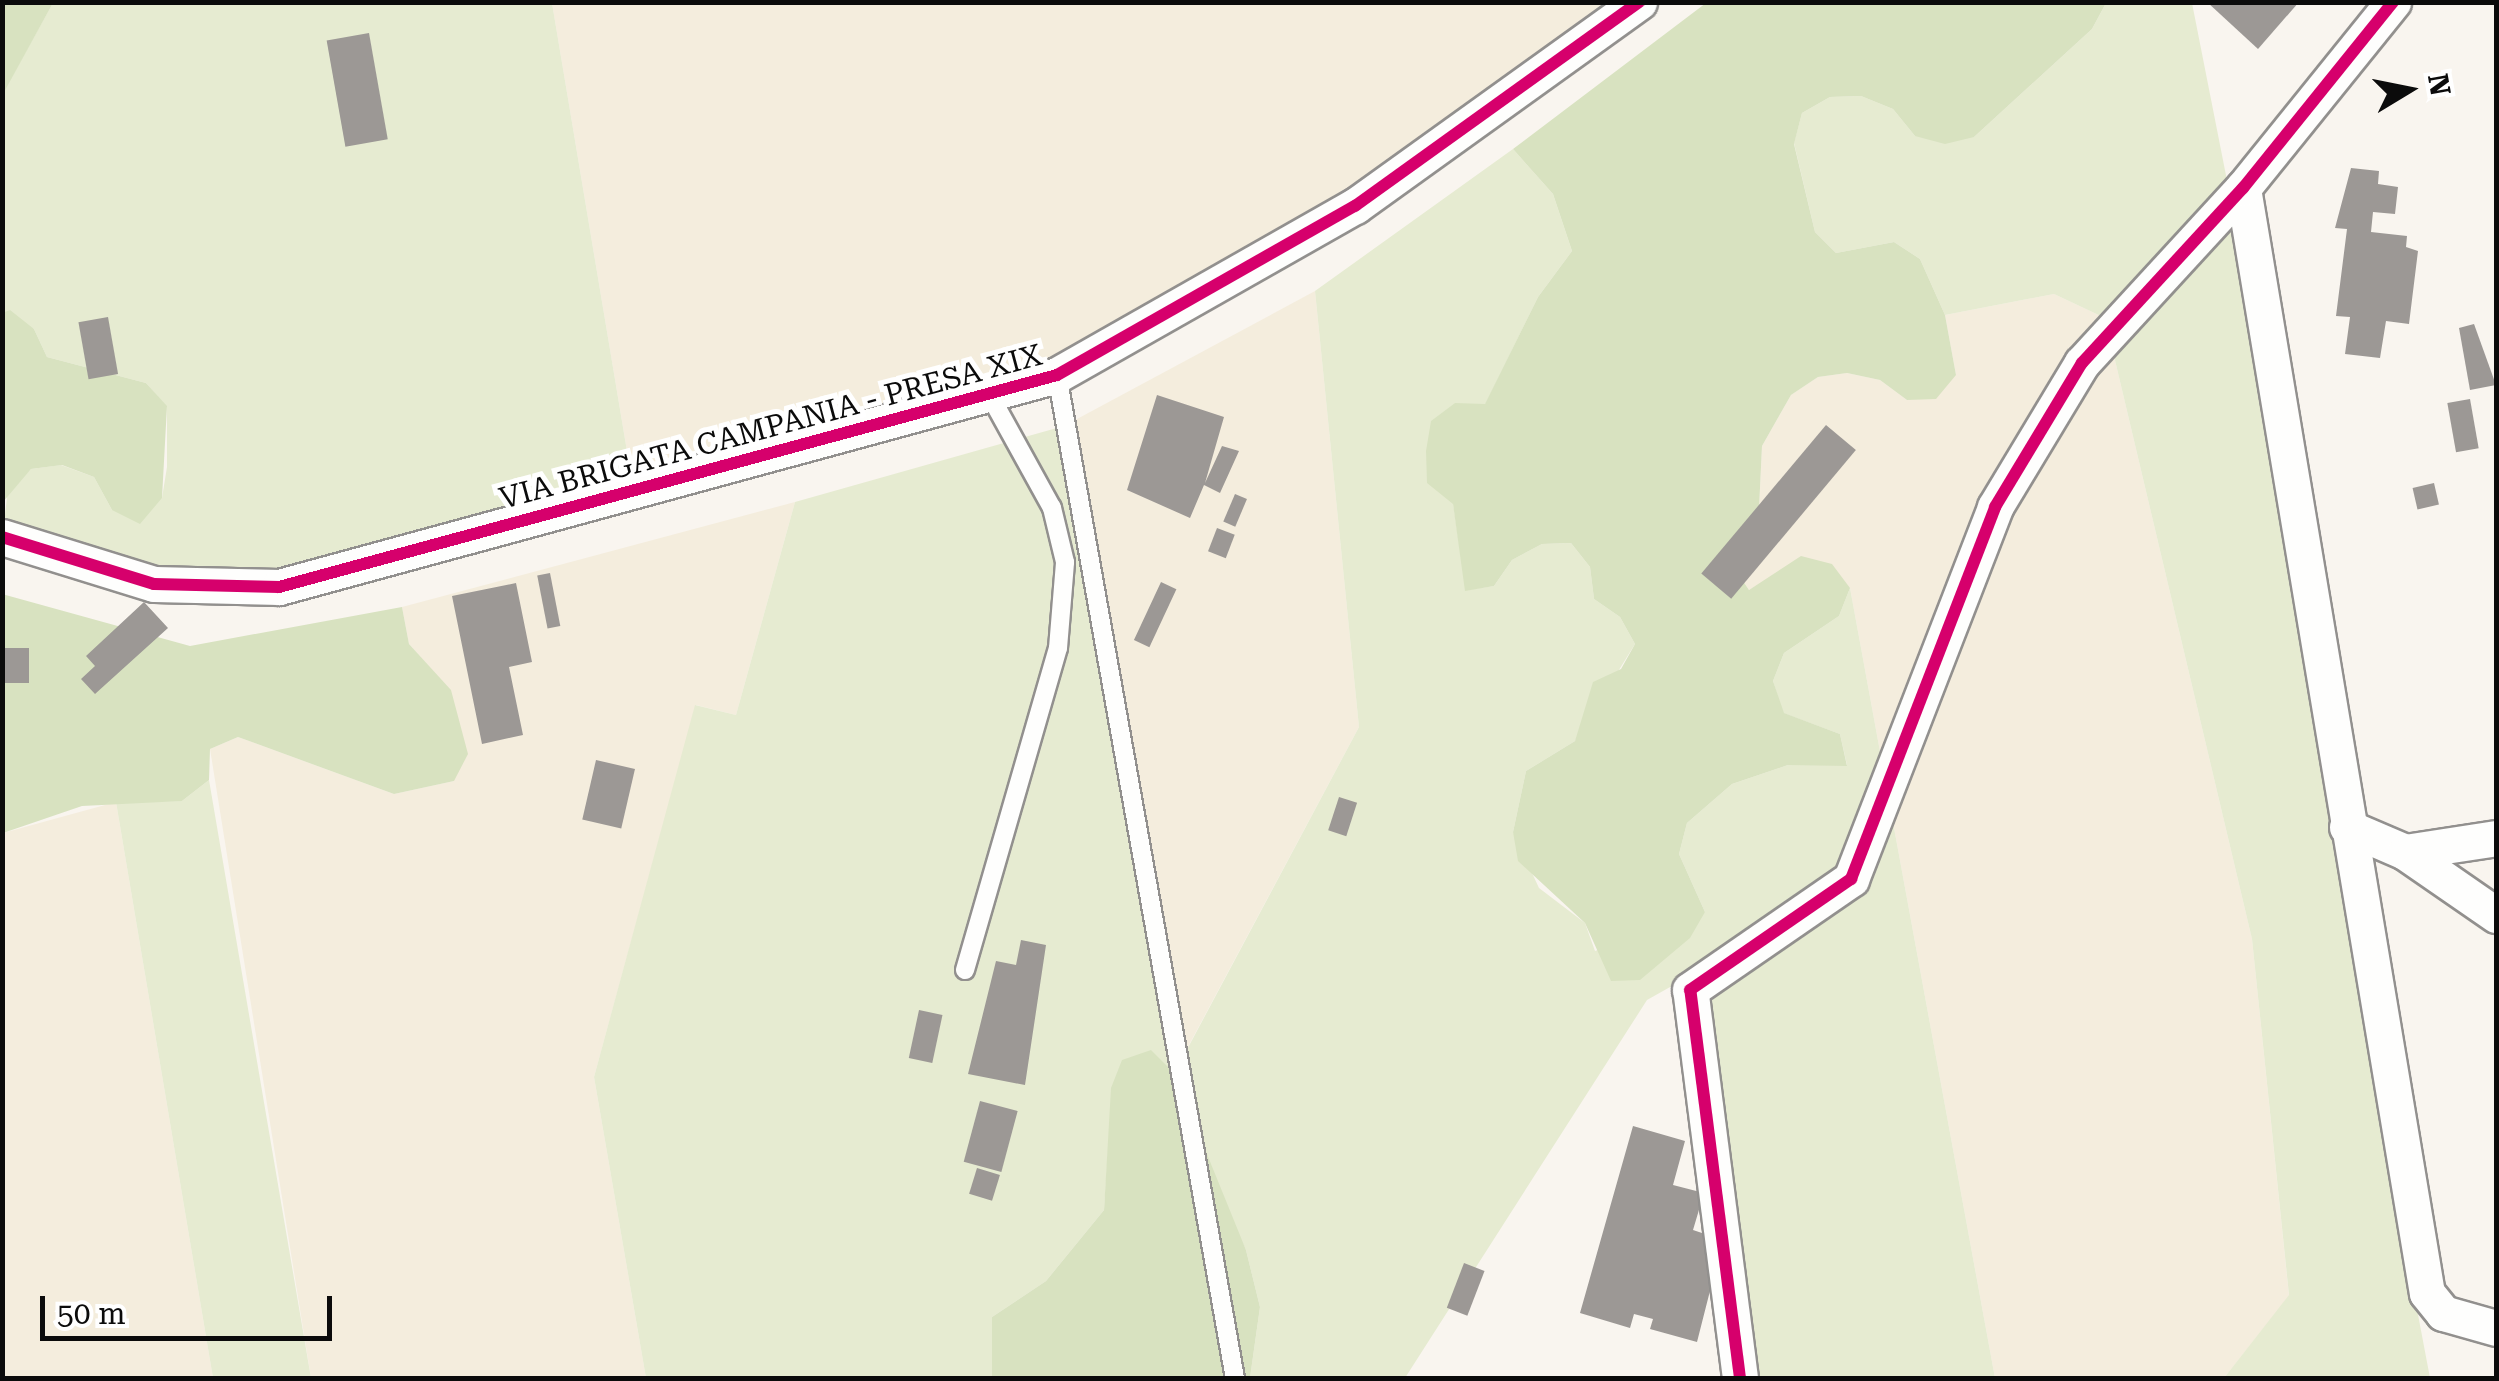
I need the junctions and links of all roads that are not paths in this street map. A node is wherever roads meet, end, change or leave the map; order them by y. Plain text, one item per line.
1 (1639, 2) edge
2 (2393, 2) edge
3 (2244, 188) junction
4 (1057, 375) junction
5 (990, 394) junction
6 (2, 537) edge
7 (2348, 826) junction
8 (2496, 838) edge
9 (2405, 852) junction
10 (2496, 915) edge
11 (966, 970) dead end
12 (2496, 1328) edge
13 (1235, 1378) edge
14 (1740, 1378) edge

1 - 4 street, VIA BRIGATA CAMPANIA - PRESA XIX
2 - 3 street
3 - 7 street
3 - 14 street
4 - 5 street, VIA BRIGATA CAMPANIA - PRESA XIX
4 - 13 lane
5 - 6 street, VIA BRIGATA CAMPANIA - PRESA XIX
5 - 11 lane
7 - 9 street
7 - 12 street
8 - 9 street
9 - 10 street

